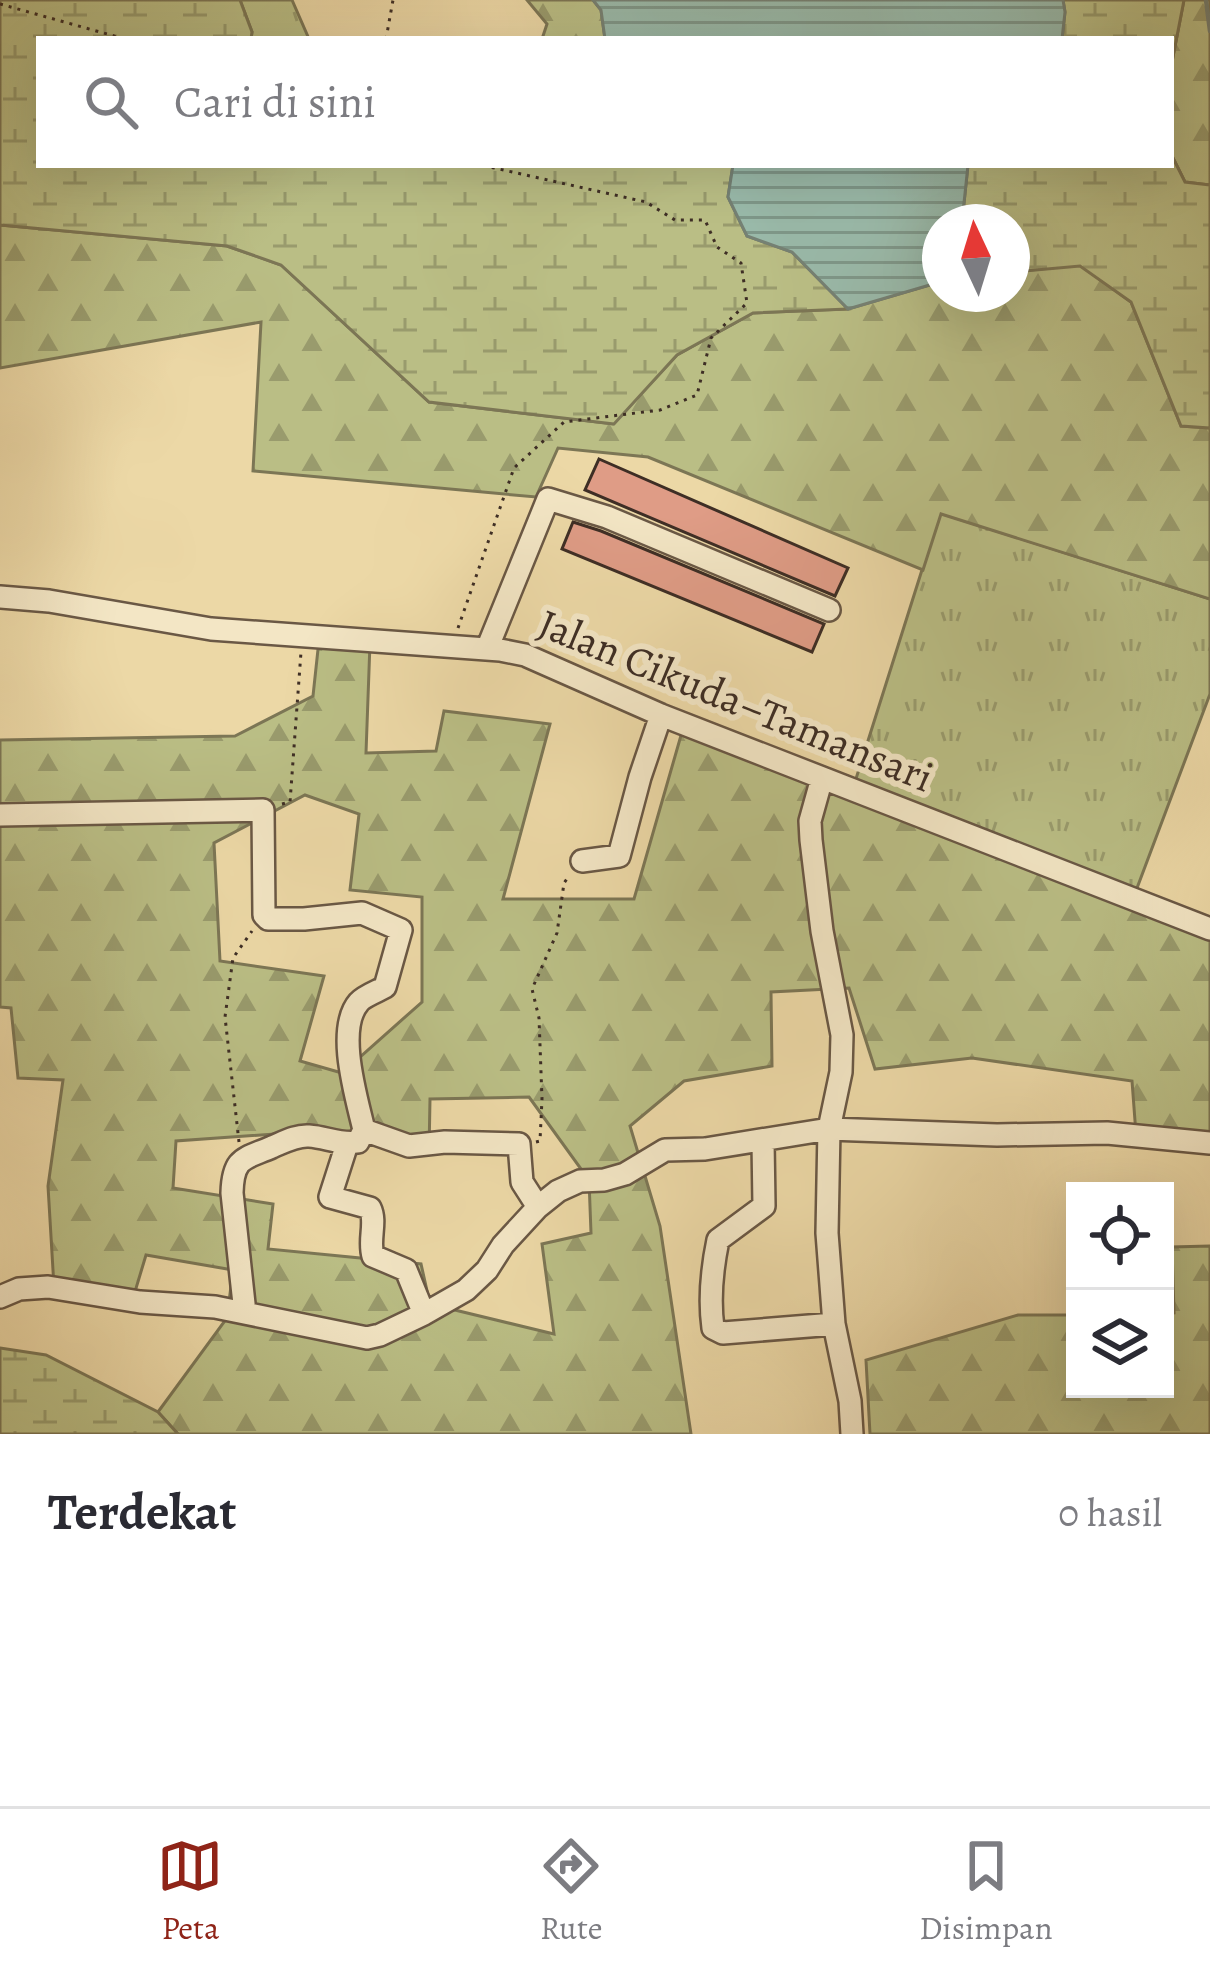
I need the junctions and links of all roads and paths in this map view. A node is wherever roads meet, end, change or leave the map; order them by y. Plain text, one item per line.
1 (393, 0) edge
2 (0, 4) edge
3 (113, 36) edge
4 (387, 36) edge
5 (494, 168) edge
6 (0, 597) edge
7 (829, 610) dead end
8 (303, 636) junction
9 (452, 648) junction
10 (487, 650) junction
11 (661, 715) junction
12 (822, 778) junction
13 (263, 810) junction
14 (0, 815) edge
15 (582, 861) joint
16 (264, 915) junction
17 (1210, 929) edge
18 (829, 1129) junction
19 (355, 1137) junction
20 (763, 1141) junction
21 (1210, 1143) edge
22 (519, 1144) junction
23 (241, 1160) junction
24 (538, 1207) junction
25 (0, 1297) edge
26 (245, 1313) junction
27 (424, 1314) junction
28 (834, 1324) junction
29 (852, 1434) edge

1 - 4 path
2 - 3 path
5 - 9 path
6 - 8 street, Jalan Cikuda–Tamansari
7 - 10 street
8 - 9 street, Jalan Cikuda–Tamansari
8 - 13 path
9 - 10 street, Jalan Cikuda–Tamansari
10 - 11 street, Jalan Cikuda–Tamansari
11 - 12 street, Jalan Cikuda–Tamansari
11 - 15 street
12 - 17 street, Jalan Cikuda–Tamansari
12 - 18 street
13 - 14 street
13 - 16 street
15 - 22 path
16 - 19 street
16 - 23 path
18 - 20 street
18 - 21 street
18 - 28 street
19 - 22 street
19 - 23 street
19 - 27 street
20 - 24 street
20 - 28 street
22 - 24 street
23 - 26 street
24 - 27 street
25 - 26 street
26 - 27 street
28 - 29 street

